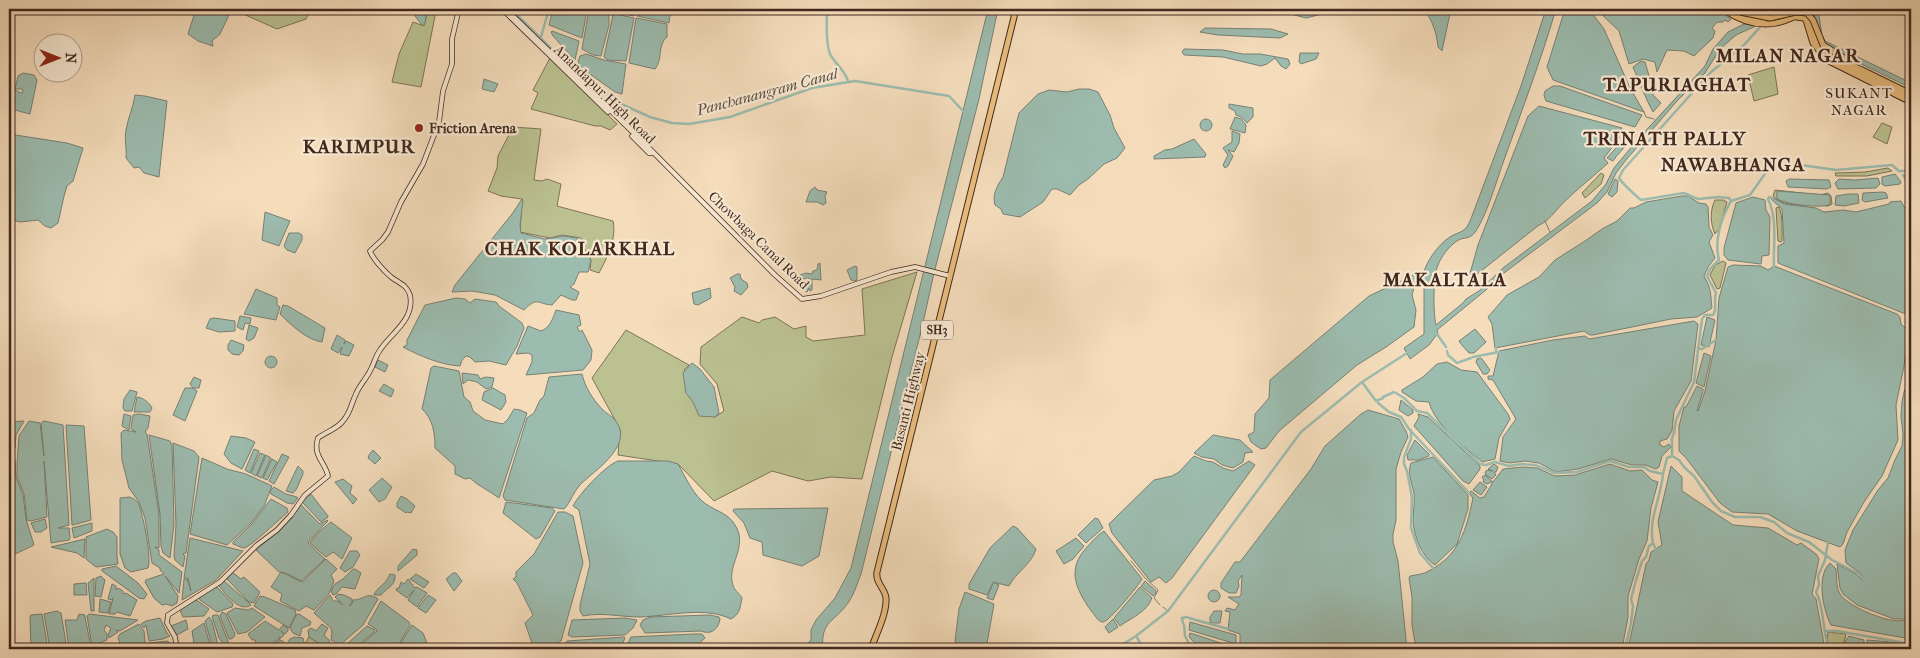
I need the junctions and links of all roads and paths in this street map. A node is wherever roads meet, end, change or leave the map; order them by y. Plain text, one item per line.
1 (459, 9) edge
2 (504, 9) edge
3 (1016, 9) edge
4 (1723, 9) edge
5 (1730, 9) edge
6 (1734, 9) edge
7 (1801, 9) edge
8 (1809, 9) edge
9 (1739, 14) junction
10 (1796, 17) junction
11 (1809, 27) junction
12 (1814, 44) junction
13 (1864, 71) junction
14 (1911, 94) edge
15 (1911, 98) edge
16 (1911, 102) edge
17 (654, 153) joint
18 (950, 276) junction
19 (177, 649) edge
20 (871, 649) edge

1 - 19 main road
2 - 17 main road, Anandapur High Road
3 - 18 main road, Basanti Highway / SH3
4 - 9 main road
5 - 9 main road
6 - 9 main road
7 - 9 main road, bridge
8 - 10 main road
8 - 11 main road
8 - 13 main road
9 - 10 main road
9 - 13 main road, bridge
10 - 11 main road
11 - 12 main road
12 - 15 main road
12 - 16 main road
13 - 14 main road
17 - 18 main road, Chowbaga Canal Road
18 - 20 main road, Basanti Highway / SH3

